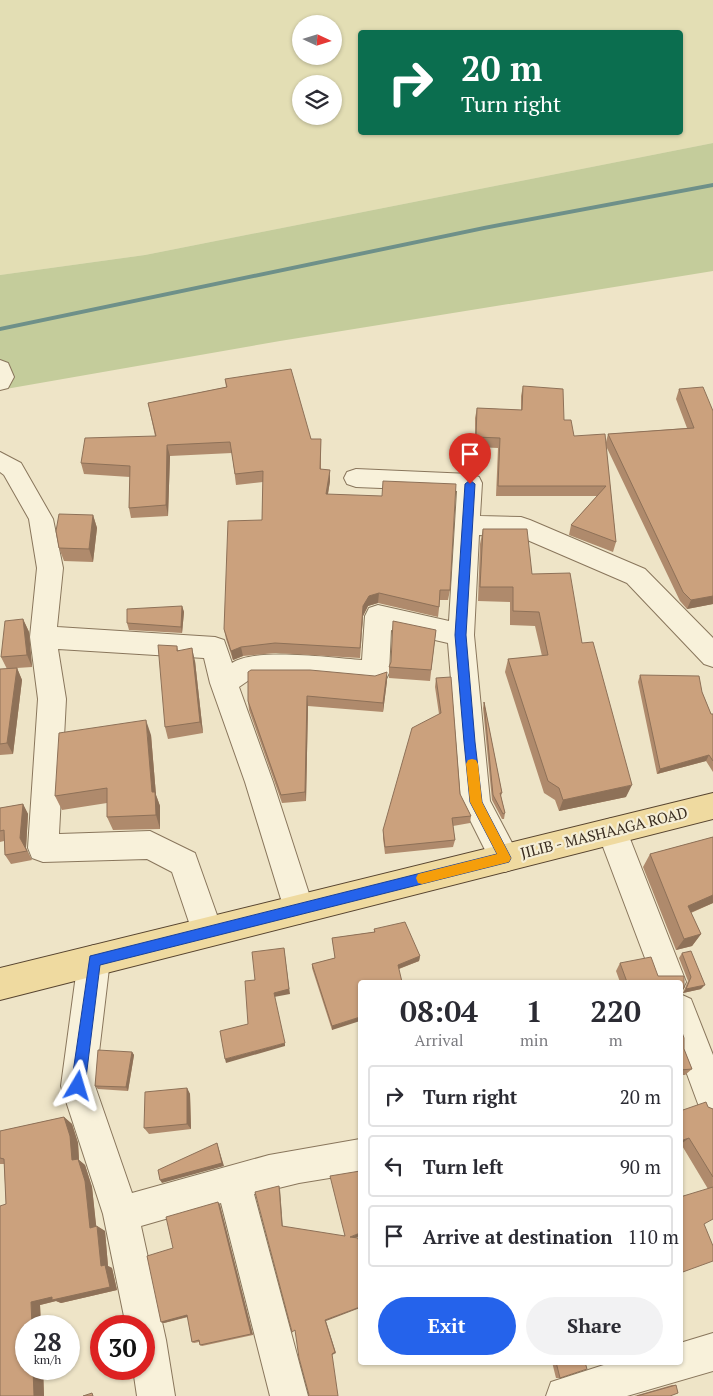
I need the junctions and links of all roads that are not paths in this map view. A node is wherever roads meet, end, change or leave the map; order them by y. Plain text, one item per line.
1 (0, 368) edge
2 (0, 382) edge
3 (0, 461) edge
4 (356, 478) dead end
5 (468, 525) junction
6 (461, 635) junction
7 (43, 638) junction
8 (713, 656) edge
9 (224, 683) junction
10 (713, 806) edge
11 (612, 831) junction
12 (505, 858) junction
13 (300, 909) junction
14 (206, 932) junction
15 (94, 960) junction
16 (669, 980) edge
17 (0, 984) edge
18 (683, 1019) edge
19 (702, 1078) edge
20 (358, 1156) edge
21 (233, 1182) junction
22 (121, 1214) junction
23 (713, 1352) edge
24 (683, 1361) edge
25 (668, 1365) edge
26 (156, 1396) edge
27 (290, 1396) edge
28 (565, 1396) edge

1 - 2 street
3 - 7 street
4 - 5 street
5 - 6 street
5 - 8 street
6 - 9 street
6 - 12 street
7 - 9 street
7 - 14 street
9 - 13 street
10 - 11 main road, JILIB - MASHAAGA ROAD
11 - 12 main road, JILIB - MASHAAGA ROAD
11 - 16 street
12 - 13 main road, JILIB - MASHAAGA ROAD
13 - 14 main road, JILIB - MASHAAGA ROAD
14 - 15 main road, JILIB - MASHAAGA ROAD
15 - 17 main road, JILIB - MASHAAGA ROAD
15 - 22 street
18 - 19 street
20 - 21 street
21 - 22 street
21 - 27 street
22 - 26 street
23 - 24 street
25 - 28 street

